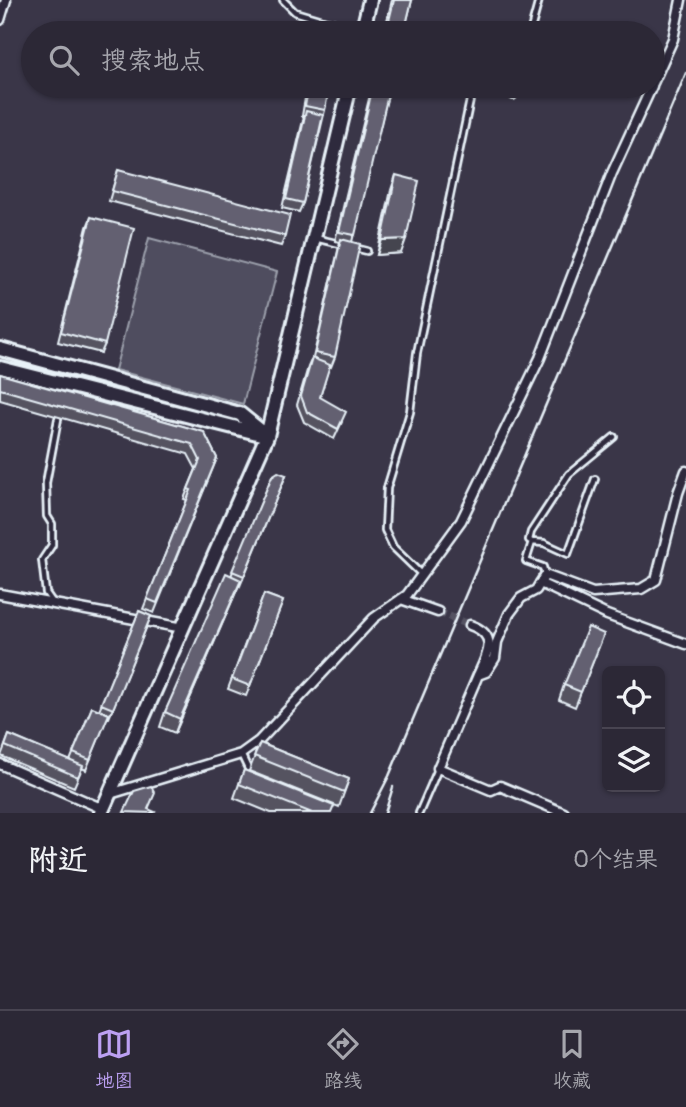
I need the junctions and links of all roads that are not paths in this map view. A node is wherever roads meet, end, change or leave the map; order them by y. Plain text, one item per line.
1 (6, 0) edge
2 (283, 0) edge
3 (370, 0) edge
4 (539, 0) edge
5 (681, 0) edge
6 (0, 20) edge
7 (322, 21) edge
8 (365, 21) edge
9 (533, 21) edge
10 (665, 57) edge
11 (347, 98) edge
12 (470, 98) edge
13 (646, 98) edge
14 (314, 238) junction
15 (367, 251) dead end
16 (0, 349) edge
17 (0, 368) edge
18 (58, 419) dead end
19 (267, 436) junction
20 (614, 437) dead end
21 (686, 471) edge
22 (595, 479) dead end
23 (532, 542) junction
24 (423, 575) junction
25 (542, 579) junction
26 (0, 594) edge
27 (401, 599) junction
28 (53, 603) junction
29 (438, 612) tunnel mouth
30 (470, 625) tunnel mouth
31 (183, 628) junction
32 (686, 644) edge
33 (478, 675) junction
34 (241, 754) junction
35 (0, 764) edge
36 (438, 768) junction
37 (260, 779) edge
38 (110, 794) junction
39 (102, 811) edge
40 (419, 813) edge
41 (564, 813) edge

1 - 6 street
2 - 7 lane
3 - 8 main road
4 - 9 lane
5 - 10 street
11 - 14 main road
12 - 24 lane
13 - 24 street
14 - 15 lane
14 - 19 main road
16 - 19 main road
17 - 19 main road
18 - 28 lane
19 - 31 main road
20 - 23 lane
21 - 25 street
22 - 23 lane
23 - 25 lane
24 - 27 street
25 - 32 street
25 - 33 street
26 - 28 street
27 - 29 street
27 - 34 street
28 - 31 street
30 - 33 street
31 - 38 main road
33 - 36 street
34 - 37 lane
34 - 38 street
35 - 39 street
36 - 40 lane
36 - 41 street
38 - 39 main road

